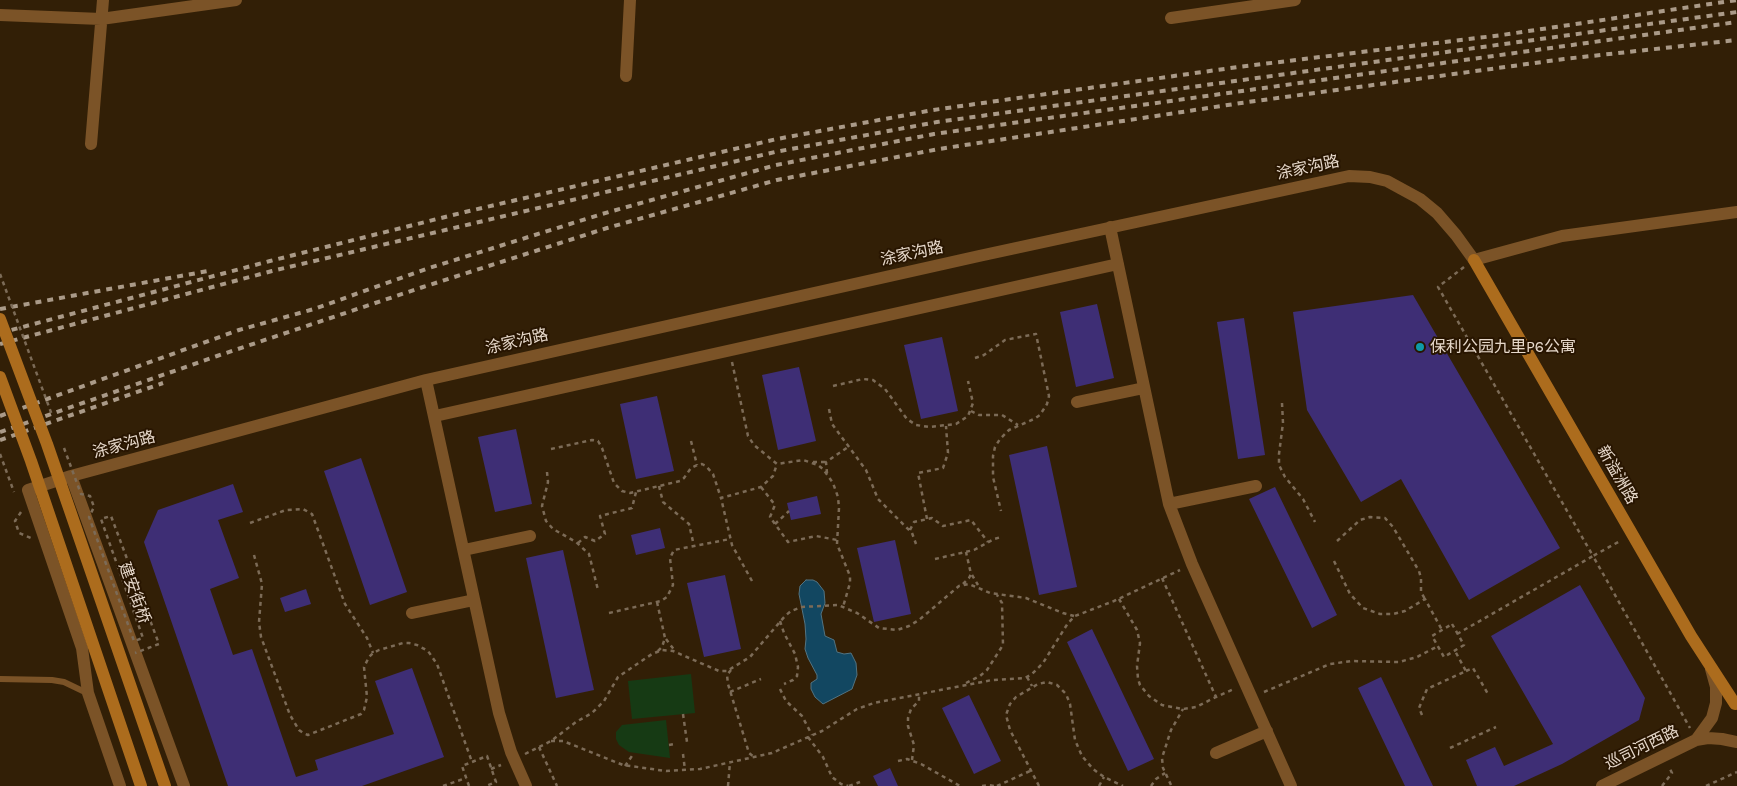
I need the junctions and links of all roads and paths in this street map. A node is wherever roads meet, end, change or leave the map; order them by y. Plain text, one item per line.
1 (103, 0) edge
2 (236, 0) edge
3 (630, 0) edge
4 (1294, 0) edge
5 (0, 15) edge
6 (1171, 18) dead end
7 (101, 19) junction
8 (626, 76) dead end
9 (91, 144) dead end
10 (1737, 212) edge
11 (1110, 227) junction
12 (1474, 260) junction
13 (1118, 264) junction
14 (0, 274) edge
15 (0, 319) edge
16 (730, 351) junction
17 (975, 358) dead end
18 (0, 377) edge
19 (426, 380) junction
20 (968, 381) dead end
21 (833, 386) dead end
22 (1144, 388) junction
23 (1077, 402) dead end
24 (1282, 403) dead end
25 (829, 409) dead end
26 (971, 411) junction
27 (435, 416) junction
28 (55, 422) dead end
29 (1019, 425) junction
30 (946, 426) junction
31 (61, 440) dead end
32 (691, 440) dead end
33 (848, 446) junction
34 (551, 449) dead end
35 (0, 454) edge
36 (827, 461) junction
37 (811, 462) junction
38 (697, 464) junction
39 (777, 464) junction
40 (547, 472) dead end
41 (828, 475) junction
42 (71, 476) junction
43 (659, 486) junction
44 (1256, 486) dead end
45 (761, 487) junction
46 (636, 492) junction
47 (15, 496) dead end
48 (721, 498) junction
49 (1169, 504) junction
50 (18, 505) dead end
51 (789, 511) dead end
52 (1001, 511) dead end
53 (927, 519) junction
54 (1315, 522) dead end
55 (250, 523) dead end
56 (775, 524) junction
57 (910, 530) junction
58 (1633, 533) junction
59 (530, 536) dead end
60 (1001, 537) dead end
61 (32, 538) dead end
62 (730, 539) junction
63 (837, 540) junction
64 (1337, 541) dead end
65 (988, 542) junction
66 (578, 543) junction
67 (916, 544) dead end
68 (694, 546) junction
69 (464, 550) junction
70 (966, 552) junction
71 (254, 555) dead end
72 (1593, 556) junction
73 (935, 559) dead end
74 (1334, 561) dead end
75 (1192, 564) junction
76 (971, 574) junction
77 (1162, 578) junction
78 (752, 581) dead end
79 (959, 586) junction
80 (979, 587) junction
81 (598, 590) dead end
82 (995, 594) junction
83 (1012, 596) junction
84 (1119, 599) junction
85 (474, 600) junction
86 (1424, 600) junction
87 (657, 602) junction
88 (1002, 603) junction
89 (843, 607) junction
90 (412, 613) dead end
91 (609, 613) dead end
92 (1075, 616) junction
93 (780, 621) junction
94 (1442, 630) junction
95 (1457, 634) junction
96 (665, 638) junction
97 (1438, 646) junction
98 (1455, 651) junction
99 (657, 652) junction
100 (676, 652) junction
101 (135, 653) junction
102 (372, 653) junction
103 (1710, 666) junction
104 (732, 668) junction
105 (719, 670) junction
106 (987, 670) junction
107 (1466, 671) junction
108 (1027, 676) junction
109 (762, 678) dead end
110 (0, 679) edge
111 (726, 679) junction
112 (992, 680) junction
113 (784, 684) dead end
114 (1245, 684) junction
115 (959, 686) junction
116 (1032, 687) junction
117 (780, 688) dead end
118 (730, 692) junction
119 (88, 693) junction
120 (919, 693) junction
121 (1488, 694) dead end
122 (1252, 697) junction
123 (1216, 698) junction
124 (1736, 708) edge
125 (1183, 709) junction
126 (683, 714) dead end
127 (1422, 715) dead end
128 (1496, 727) dead end
129 (1267, 731) junction
130 (810, 736) junction
131 (1696, 740) junction
132 (687, 742) dead end
133 (1737, 742) edge
134 (674, 744) dead end
135 (669, 745) dead end
136 (539, 747) dead end
137 (1450, 748) dead end
138 (748, 752) junction
139 (634, 753) dead end
140 (1216, 753) dead end
141 (683, 754) dead end
142 (1664, 756) junction
143 (754, 757) junction
144 (744, 759) junction
145 (912, 760) junction
146 (898, 761) dead end
147 (472, 762) junction
148 (730, 762) junction
149 (625, 766) junction
150 (685, 770) junction
151 (1030, 771) junction
152 (1737, 772) edge
153 (1165, 773) junction
154 (1104, 777) junction
155 (466, 778) junction
156 (860, 782) dead end
157 (1171, 785) dead end
158 (120, 786) edge
159 (141, 786) edge
160 (165, 786) edge
161 (184, 786) edge
162 (443, 786) edge
163 (469, 786) edge
164 (486, 786) edge
165 (526, 786) edge
166 (557, 786) edge
167 (728, 786) edge
168 (850, 786) edge
169 (960, 786) edge
170 (982, 786) edge
171 (996, 786) edge
172 (1038, 786) edge
173 (1099, 786) edge
174 (1123, 786) edge
175 (1151, 786) edge
176 (1291, 786) edge
177 (1602, 786) edge
178 (1662, 786) edge
179 (1706, 786) edge

1 - 7 street
2 - 7 street
3 - 8 street
4 - 6 street
5 - 7 street
7 - 9 street
10 - 12 street
11 - 12 street, 涂家沟路
11 - 13 street
11 - 19 street, 涂家沟路
12 - 58 main road, 新溢洲路
12 - 72 path
13 - 16 street
13 - 22 street
14 - 28 path, bridge
15 - 160 main road, 建安街桥, bridge
16 - 27 street
16 - 39 path
17 - 29 path
18 - 159 main road, bridge
19 - 27 street
19 - 42 street, 涂家沟路
20 - 26 path
21 - 30 path
22 - 23 street
22 - 49 street
24 - 54 path
25 - 33 path
26 - 29 path
26 - 30 path
27 - 69 street
29 - 52 path
30 - 53 path
31 - 101 path, 建安街桥, bridge
32 - 38 path
33 - 36 path
33 - 57 path
34 - 46 path
35 - 47 path
36 - 37 path
36 - 41 path
37 - 39 path
37 - 41 path
38 - 43 path
38 - 48 path
39 - 45 path
40 - 66 path
41 - 63 path
42 - 101 street
42 - 119 street, 涂家沟路
43 - 46 path
43 - 68 path
44 - 49 street
45 - 48 path
45 - 56 path
46 - 66 path
48 - 62 path
49 - 75 street
50 - 61 path
51 - 56 path
53 - 57 path
53 - 65 path
55 - 102 path
56 - 63 path
57 - 67 path
58 - 72 path
58 - 103 main road, 新溢洲路
59 - 69 street
60 - 65 path
62 - 68 path
62 - 78 path
63 - 89 path
64 - 86 path
65 - 70 path
66 - 81 path
68 - 87 path
69 - 85 street
70 - 73 path
70 - 76 path
71 - 102 path
72 - 95 path
72 - 131 path
74 - 86 path
75 - 77 path
75 - 114 street
76 - 79 path
76 - 80 path
77 - 84 path
77 - 123 path
79 - 80 path
79 - 89 path
80 - 82 path
82 - 83 path
82 - 88 path
83 - 88 path
83 - 92 path
84 - 92 path
84 - 125 path
85 - 90 street
85 - 165 street
86 - 94 path
87 - 91 path
87 - 96 path
88 - 106 path
89 - 93 path
92 - 108 path
93 - 104 path
93 - 113 path
94 - 95 path
94 - 97 path
95 - 98 path
96 - 99 path
96 - 100 path
97 - 98 path
97 - 122 path
98 - 107 path
99 - 100 path
99 - 149 path
100 - 105 path
101 - 161 street
102 - 147 path
103 - 124 main road, 新溢洲路
103 - 131 street
104 - 105 path
104 - 111 path
105 - 111 path
106 - 112 path
106 - 115 path
107 - 121 path
107 - 127 path
108 - 112 path
108 - 116 path
109 - 118 path
110 - 119 lane
111 - 118 path
112 - 115 path
114 - 122 street
114 - 123 path
115 - 120 path
116 - 151 path
116 - 154 path
117 - 130 path
118 - 138 path
119 - 158 street
120 - 130 path
120 - 145 path
122 - 129 street
123 - 125 path
125 - 153 path
126 - 132 path
128 - 137 path
129 - 140 street
129 - 176 street
130 - 143 path
130 - 168 path
131 - 133 street
131 - 142 street, 巡司河西路
134 - 135 path
136 - 166 path
138 - 143 path
138 - 144 path
139 - 149 path
141 - 150 path
142 - 177 street, 巡司河西路
142 - 178 path
143 - 144 path
144 - 148 path
145 - 146 path
145 - 169 path
147 - 155 path
147 - 164 path
148 - 150 path
148 - 167 path
149 - 150 path
151 - 171 path
151 - 172 path
152 - 179 path
153 - 157 path
153 - 175 path
154 - 173 path
154 - 174 path
155 - 162 path
155 - 163 path
156 - 168 path
170 - 171 path

